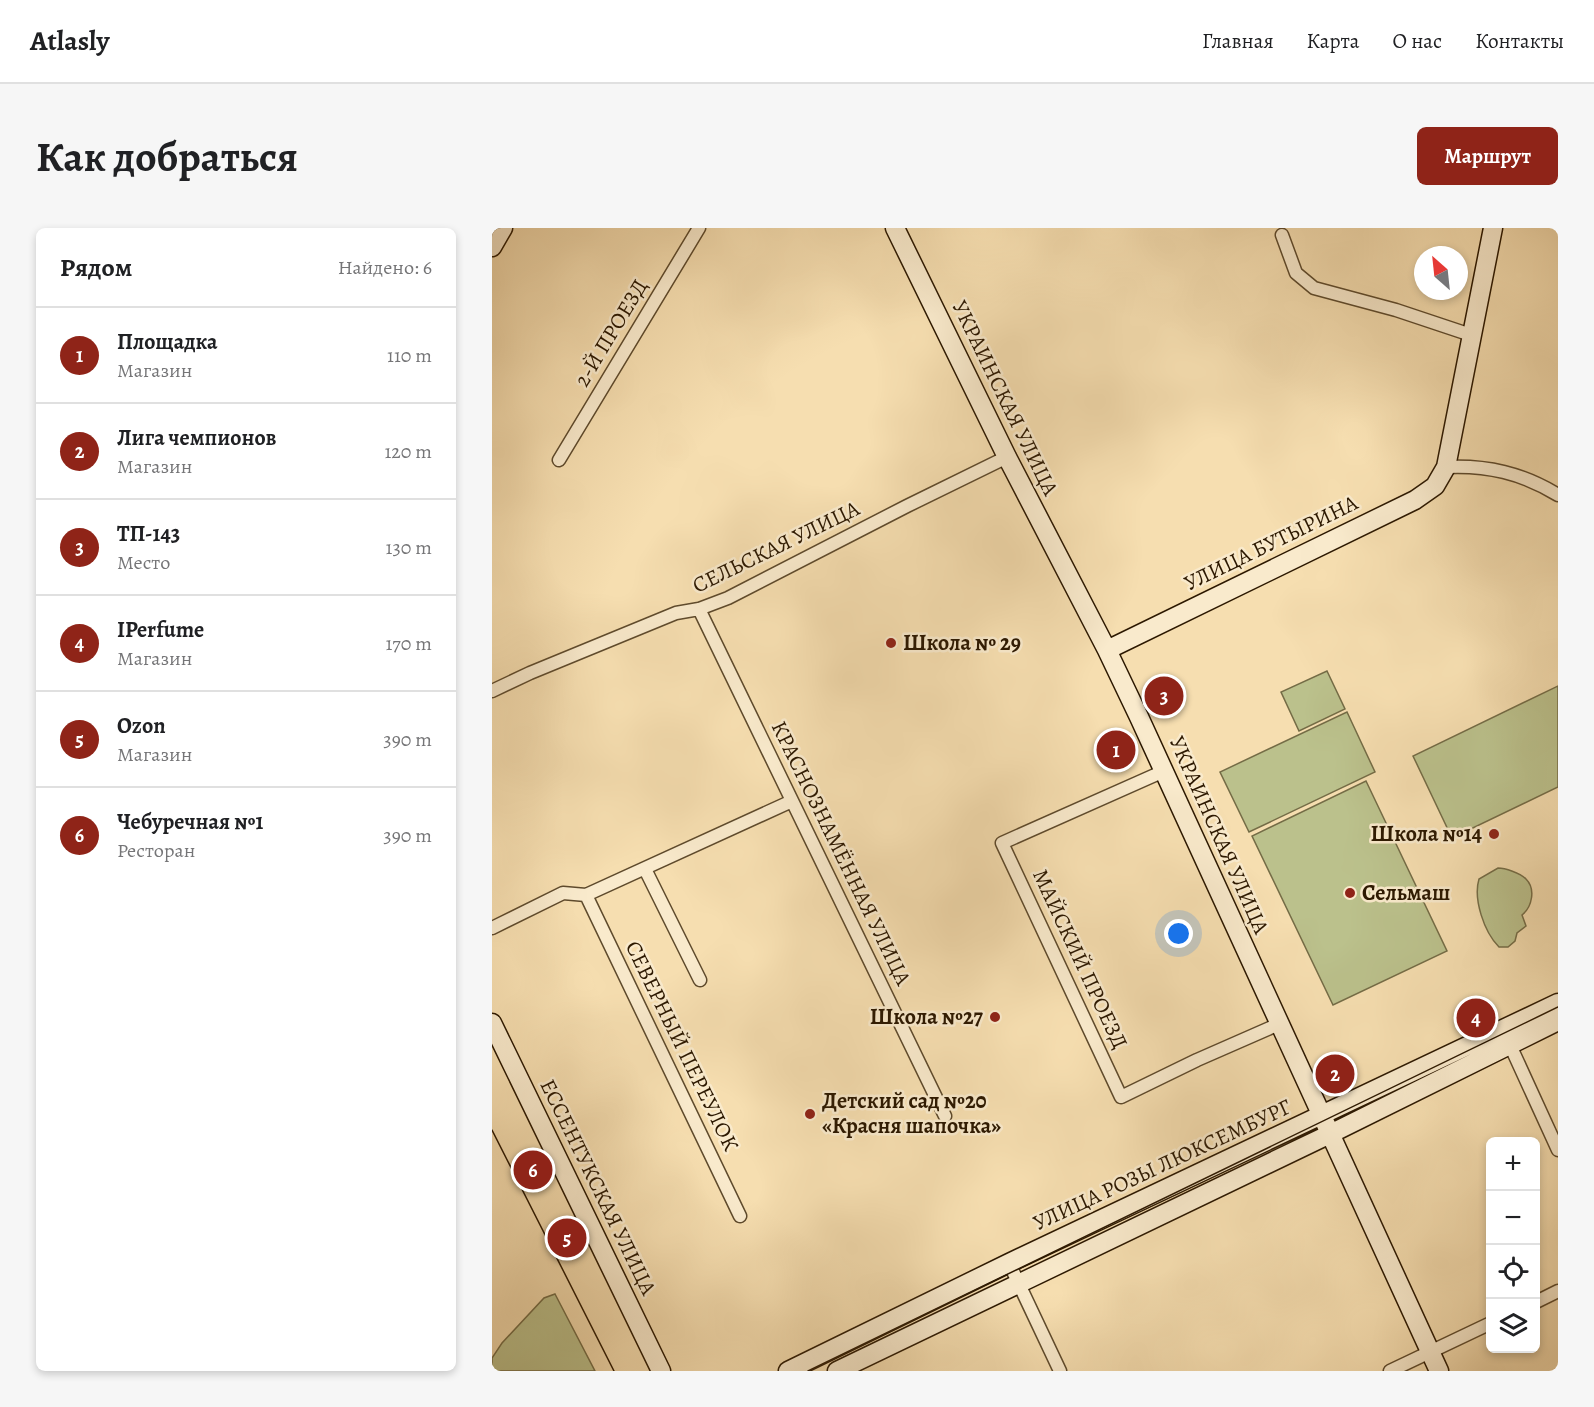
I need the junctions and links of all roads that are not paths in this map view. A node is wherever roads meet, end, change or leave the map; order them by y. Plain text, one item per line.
1 (503, 228) edge
2 (699, 228) edge
3 (895, 228) edge
4 (1493, 228) edge
5 (1282, 235) dead end
6 (492, 247) edge
7 (1471, 335) junction
8 (1006, 457) junction
9 (559, 460) dead end
10 (1446, 466) junction
11 (1558, 495) edge
12 (699, 609) junction
13 (1107, 650) junction
14 (492, 691) edge
15 (1164, 771) junction
16 (792, 801) junction
17 (645, 869) junction
18 (586, 895) junction
19 (492, 928) edge
20 (700, 980) dead end
21 (1558, 1003) edge
22 (1558, 1022) edge
23 (492, 1023) edge
24 (1279, 1024) junction
25 (1510, 1045) junction
26 (945, 1116) dead end
27 (1322, 1116) junction
28 (1330, 1134) junction
29 (1558, 1150) edge
30 (740, 1216) dead end
31 (1009, 1263) junction
32 (1019, 1284) junction
33 (1558, 1291) edge
34 (1540, 1300) edge
35 (1486, 1325) edge
36 (1430, 1352) junction
37 (661, 1371) edge
38 (788, 1371) edge
39 (837, 1371) edge
40 (1060, 1371) edge
41 (1390, 1371) edge
42 (1439, 1371) edge

1 - 6 street
2 - 9 street, 2-Й ПРОЕЗД
3 - 8 street, УКРАИНСКАЯ УЛИЦА
4 - 7 street
5 - 7 street
7 - 10 street
8 - 12 street, СЕЛЬСКАЯ УЛИЦА
8 - 13 street, УКРАИНСКАЯ УЛИЦА
10 - 11 street
10 - 13 street, УЛИЦА БУТЫРИНА
12 - 14 street, СЕЛЬСКАЯ УЛИЦА
12 - 16 street, КРАСНОЗНАМЁННАЯ УЛИЦА
13 - 15 street, УКРАИНСКАЯ УЛИЦА
15 - 24 street, УКРАИНСКАЯ УЛИЦА
15 - 24 street, МАЙСКИЙ ПРОЕЗД
16 - 17 street
16 - 26 street, КРАСНОЗНАМЁННАЯ УЛИЦА
17 - 18 street
17 - 20 street, СЕВЕРНЫЙ ПЕРЕУЛОК
18 - 19 street
18 - 30 street, СЕВЕРНЫЙ ПЕРЕУЛОК
21 - 27 street, УЛИЦА РОЗЫ ЛЮКСЕМБУРГ
22 - 25 street, УЛИЦА РОЗЫ ЛЮКСЕМБУРГ
23 - 37 street, ЕССЕНТУКСКАЯ УЛИЦА
24 - 27 street, УКРАИНСКАЯ УЛИЦА
25 - 28 street, УЛИЦА РОЗЫ ЛЮКСЕМБУРГ
25 - 29 street
27 - 28 street, УКРАИНСКАЯ УЛИЦА
27 - 31 street, УЛИЦА РОЗЫ ЛЮКСЕМБУРГ
28 - 32 street, УЛИЦА РОЗЫ ЛЮКСЕМБУРГ
28 - 36 street, УКРАИНСКАЯ УЛИЦА
31 - 32 street
31 - 38 street, УЛИЦА РОЗЫ ЛЮКСЕМБУРГ
32 - 39 street, УЛИЦА РОЗЫ ЛЮКСЕМБУРГ
32 - 40 street
33 - 34 street
35 - 36 street
36 - 41 street
36 - 42 street, УКРАИНСКАЯ УЛИЦА

